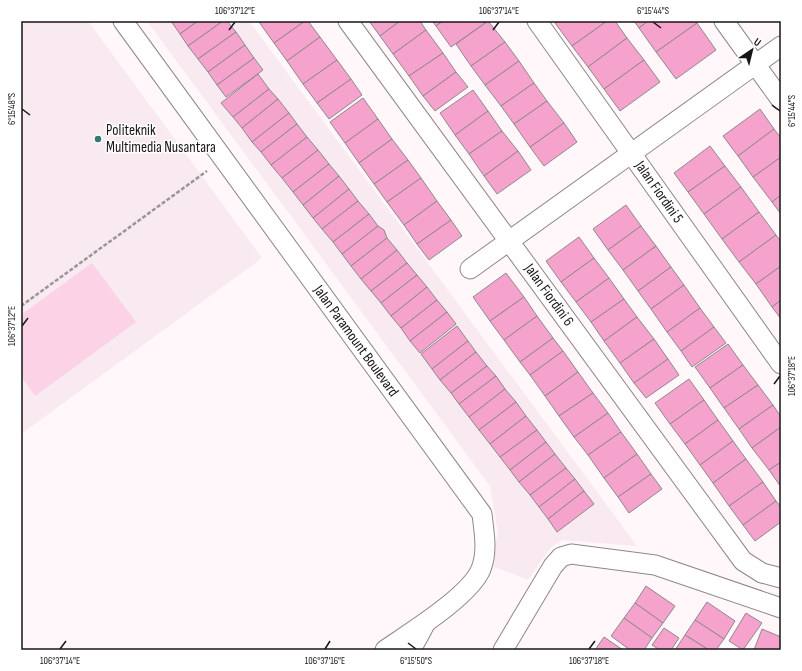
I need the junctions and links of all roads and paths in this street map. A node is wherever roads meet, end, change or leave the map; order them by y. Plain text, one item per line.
1 (123, 21) edge
2 (348, 21) edge
3 (537, 21) edge
4 (724, 21) edge
5 (781, 46) edge
6 (755, 65) junction
7 (781, 100) edge
8 (631, 153) junction
9 (223, 160) junction
10 (509, 241) junction
11 (470, 269) dead end
12 (21, 306) edge
13 (781, 364) edge
14 (781, 578) edge
15 (781, 608) edge
16 (428, 619) junction
17 (385, 650) edge
18 (411, 650) edge
19 (503, 650) edge

1 - 9 street, Jalan Paramount Boulevard
2 - 10 street, Jalan Fiordini 6
3 - 8 street, Jalan Fiordini 5
4 - 6 street
5 - 6 street
6 - 7 street
6 - 8 street
8 - 10 street
8 - 13 street, Jalan Fiordini 5
9 - 12 path
9 - 16 street, Jalan Paramount Boulevard
10 - 11 street
10 - 14 street, Jalan Fiordini 6
15 - 19 street
16 - 17 street, Jalan Paramount Boulevard
16 - 18 street

